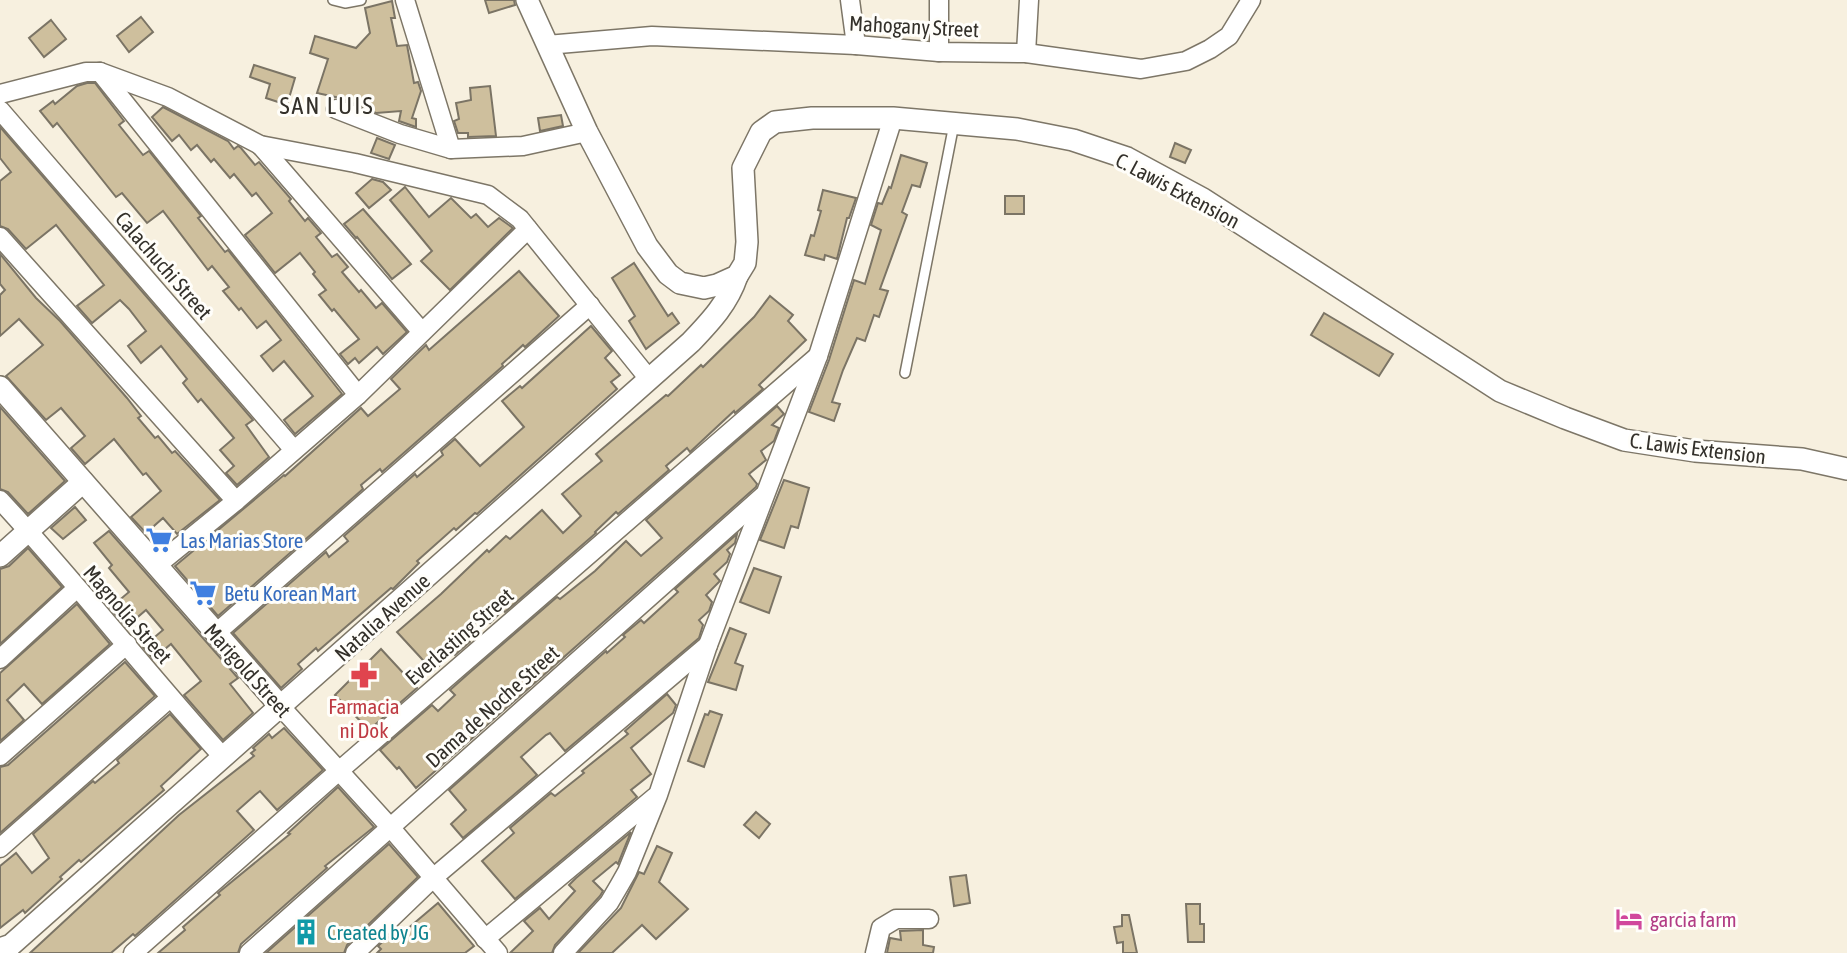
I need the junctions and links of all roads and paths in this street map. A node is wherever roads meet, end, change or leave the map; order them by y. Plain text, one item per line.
1 (333, 0) edge
2 (361, 0) edge
3 (405, 0) edge
4 (527, 0) edge
5 (849, 0) edge
6 (939, 0) edge
7 (1029, 0) edge
8 (1251, 0) edge
9 (547, 45) junction
10 (856, 45) junction
11 (939, 52) junction
12 (1026, 53) junction
13 (100, 72) junction
14 (0, 94) edge
15 (336, 109) dead end
16 (0, 110) edge
17 (893, 118) junction
18 (954, 123) junction
19 (587, 132) junction
20 (260, 145) junction
21 (451, 149) junction
22 (528, 229) junction
23 (0, 237) edge
24 (737, 275) junction
25 (590, 305) junction
26 (422, 332) junction
27 (818, 356) junction
28 (905, 373) dead end
29 (649, 379) junction
30 (0, 387) edge
31 (358, 394) junction
32 (294, 450) junction
33 (1847, 469) edge
34 (83, 482) junction
35 (765, 494) junction
36 (0, 500) edge
37 (236, 501) junction
38 (29, 531) junction
39 (0, 556) edge
40 (156, 566) junction
41 (76, 589) junction
42 (215, 634) junction
43 (127, 644) junction
44 (708, 645) junction
45 (0, 659) edge
46 (170, 698) junction
47 (281, 706) junction
48 (0, 756) edge
49 (223, 757) junction
50 (340, 769) junction
51 (658, 795) junction
52 (390, 827) junction
53 (0, 848) edge
54 (433, 878) junction
55 (929, 919) dead end
56 (485, 939) junction
57 (4, 949) edge
58 (133, 953) edge
59 (249, 953) edge
60 (355, 953) edge
61 (498, 953) edge
62 (563, 953) edge
63 (876, 953) edge

1 - 2 lane
3 - 21 street
4 - 9 street
5 - 10 street
6 - 11 street
7 - 12 street
8 - 12 street, Mahogany Street
9 - 10 street, Mahogany Street
9 - 19 street
10 - 11 street, Mahogany Street
11 - 12 street, Mahogany Street
13 - 14 street
13 - 20 street
13 - 31 street
15 - 21 street
16 - 32 street, Calachuchi Street
17 - 18 street, C. Lawis Extension
17 - 24 street, C. Lawis Extension
17 - 27 street
18 - 28 lane
18 - 33 street, C. Lawis Extension
19 - 21 street
19 - 24 street
20 - 22 street
20 - 26 street
22 - 25 street
22 - 26 street
23 - 37 street
24 - 29 street, Natalia Avenue
25 - 29 street
25 - 42 street
26 - 31 street
27 - 35 street
27 - 50 street, Everlasting Street
29 - 47 street, Natalia Avenue
30 - 34 street, Marigold Street
31 - 32 street
32 - 37 street
34 - 38 street
34 - 40 street, Marigold Street
35 - 44 street
35 - 52 street, Dama de Noche Street
36 - 38 street, Magnolia Street
37 - 40 street
38 - 39 street
38 - 41 street, Magnolia Street
40 - 42 street, Marigold Street
41 - 43 street, Magnolia Street
41 - 45 street
42 - 47 street, Marigold Street
43 - 46 street, Magnolia Street
43 - 48 street
44 - 51 street
44 - 54 street
46 - 49 street, Magnolia Street
46 - 53 street
47 - 49 street, Natalia Avenue
47 - 50 street, Marigold Street
49 - 57 street, Natalia Avenue
50 - 52 street, Marigold Street
50 - 58 street, Everlasting Street
51 - 56 street
51 - 62 street
52 - 54 street, Marigold Street
52 - 59 street, Dama de Noche Street
54 - 56 street, Marigold Street
54 - 60 street
55 - 63 street
56 - 61 street, Marigold Street

